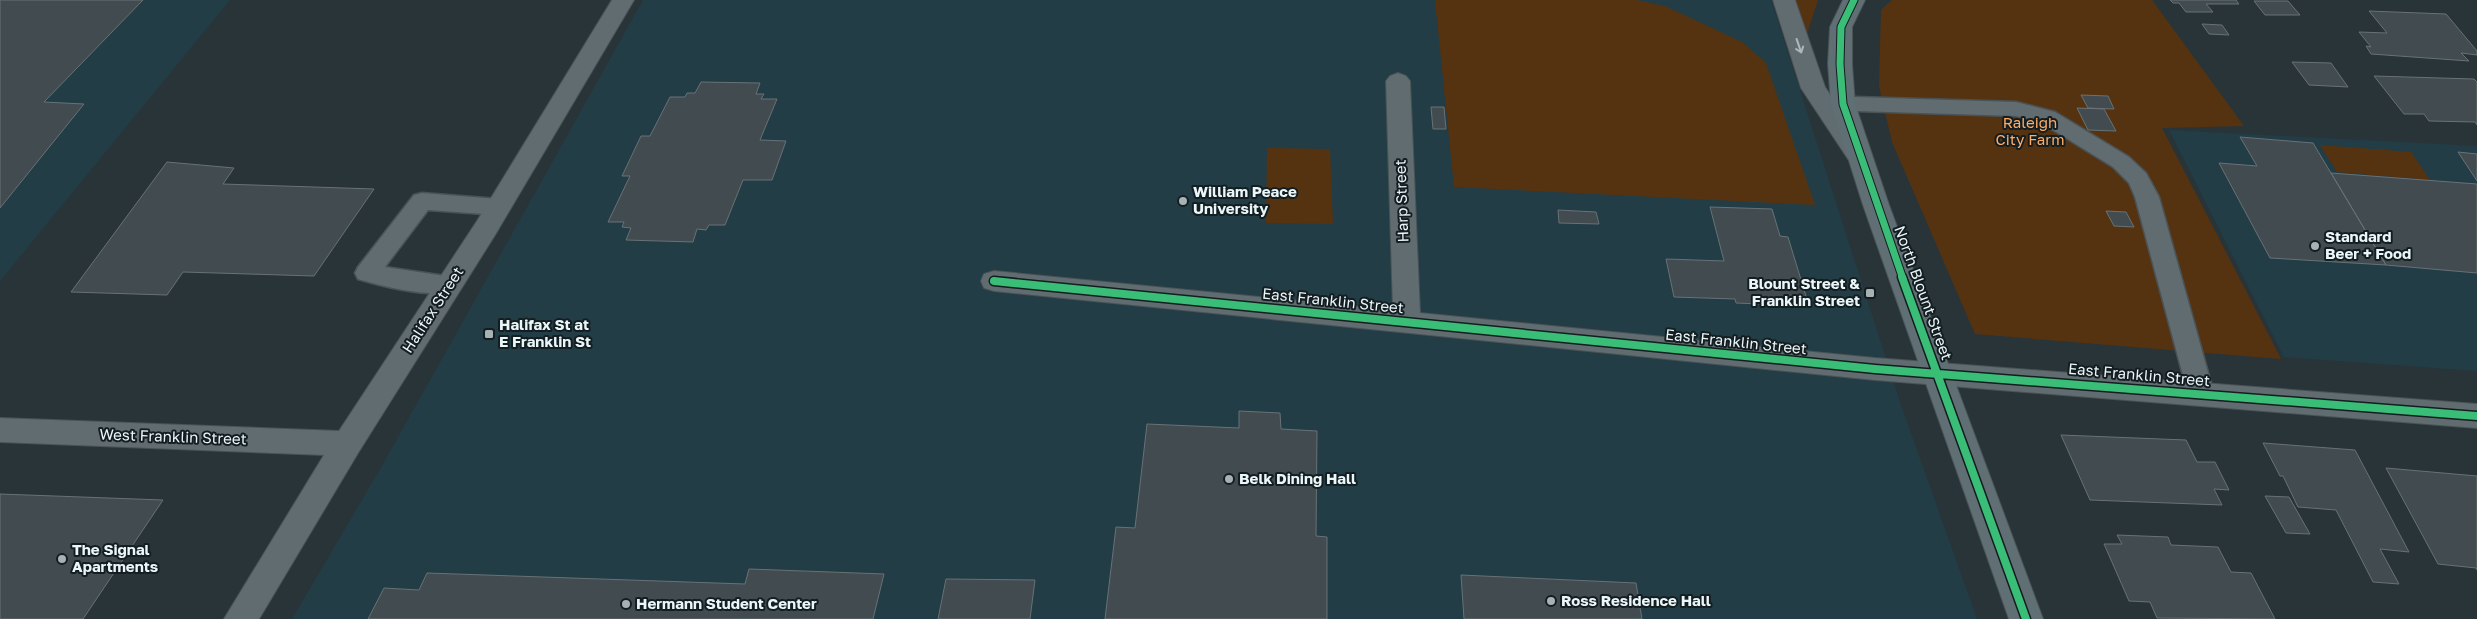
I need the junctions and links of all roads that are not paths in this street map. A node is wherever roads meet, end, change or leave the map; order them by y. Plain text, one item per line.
1 (623, 0) edge
2 (1784, 0) edge
3 (1854, 0) edge
4 (1398, 81) dead end
5 (1834, 104) junction
6 (1858, 153) joint
7 (498, 207) junction
8 (994, 281) dead end
9 (450, 284) junction
10 (1406, 322) junction
11 (1938, 374) junction
12 (2201, 394) junction
13 (2477, 416) edge
14 (0, 430) edge
15 (347, 444) junction
16 (241, 619) edge
17 (2026, 619) edge

1 - 7 street, Halifax Street
2 -> 5 street, North Blount Street
3 - 5 main road, North Blount Street
4 - 10 street, Harp Street
5 - 6 street, North Blount Street
5 - 12 lane
6 - 11 main road, North Blount Street
7 - 9 street, Halifax Street
7 - 9 lane
8 - 10 street, East Franklin Street
9 - 15 street, Halifax Street
10 - 11 street, East Franklin Street
11 - 12 street, East Franklin Street
11 - 17 main road, North Blount Street
12 - 13 street, East Franklin Street
14 - 15 street, West Franklin Street
15 - 16 street, Halifax Street

